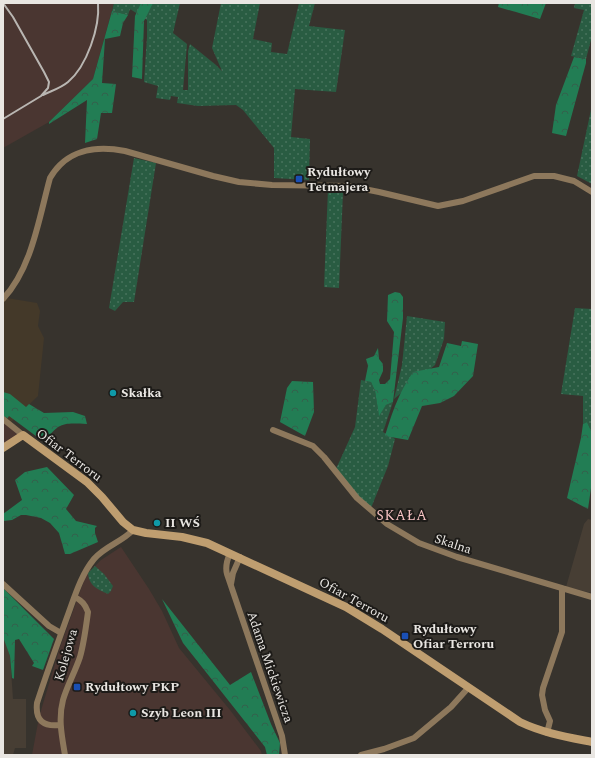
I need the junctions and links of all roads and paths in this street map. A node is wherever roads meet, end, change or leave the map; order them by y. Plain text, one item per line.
1 (592, 192) edge
2 (3, 300) edge
3 (3, 419) edge
4 (273, 430) dead end
5 (23, 435) junction
6 (3, 448) edge
7 (133, 530) junction
8 (230, 553) junction
9 (240, 557) junction
10 (3, 584) edge
11 (231, 587) junction
12 (562, 588) junction
13 (75, 597) junction
14 (592, 597) edge
15 (62, 633) junction
16 (468, 687) junction
17 (60, 725) junction
18 (547, 733) junction
19 (592, 742) edge
20 (384, 752) edge
21 (65, 755) edge
22 (285, 755) edge
23 (361, 755) edge

1 - 2 street
3 - 5 street
4 - 12 street, Skalna
5 - 6 street, Ofiar Terroru
5 - 7 street, Ofiar Terroru
7 - 8 street, Ofiar Terroru
7 - 13 street
8 - 9 street, Ofiar Terroru
8 - 11 street, Adama Mickiewicza
9 - 11 street
9 - 16 street, Ofiar Terroru
10 - 15 street
11 - 22 street, Adama Mickiewicza
12 - 14 street, Skalna
12 - 18 street
13 - 15 street
13 - 17 street, Kolejowa
15 - 17 street
16 - 18 street, Ofiar Terroru
16 - 20 street
17 - 21 street, Kolejowa
18 - 19 street, Ofiar Terroru
20 - 23 street

